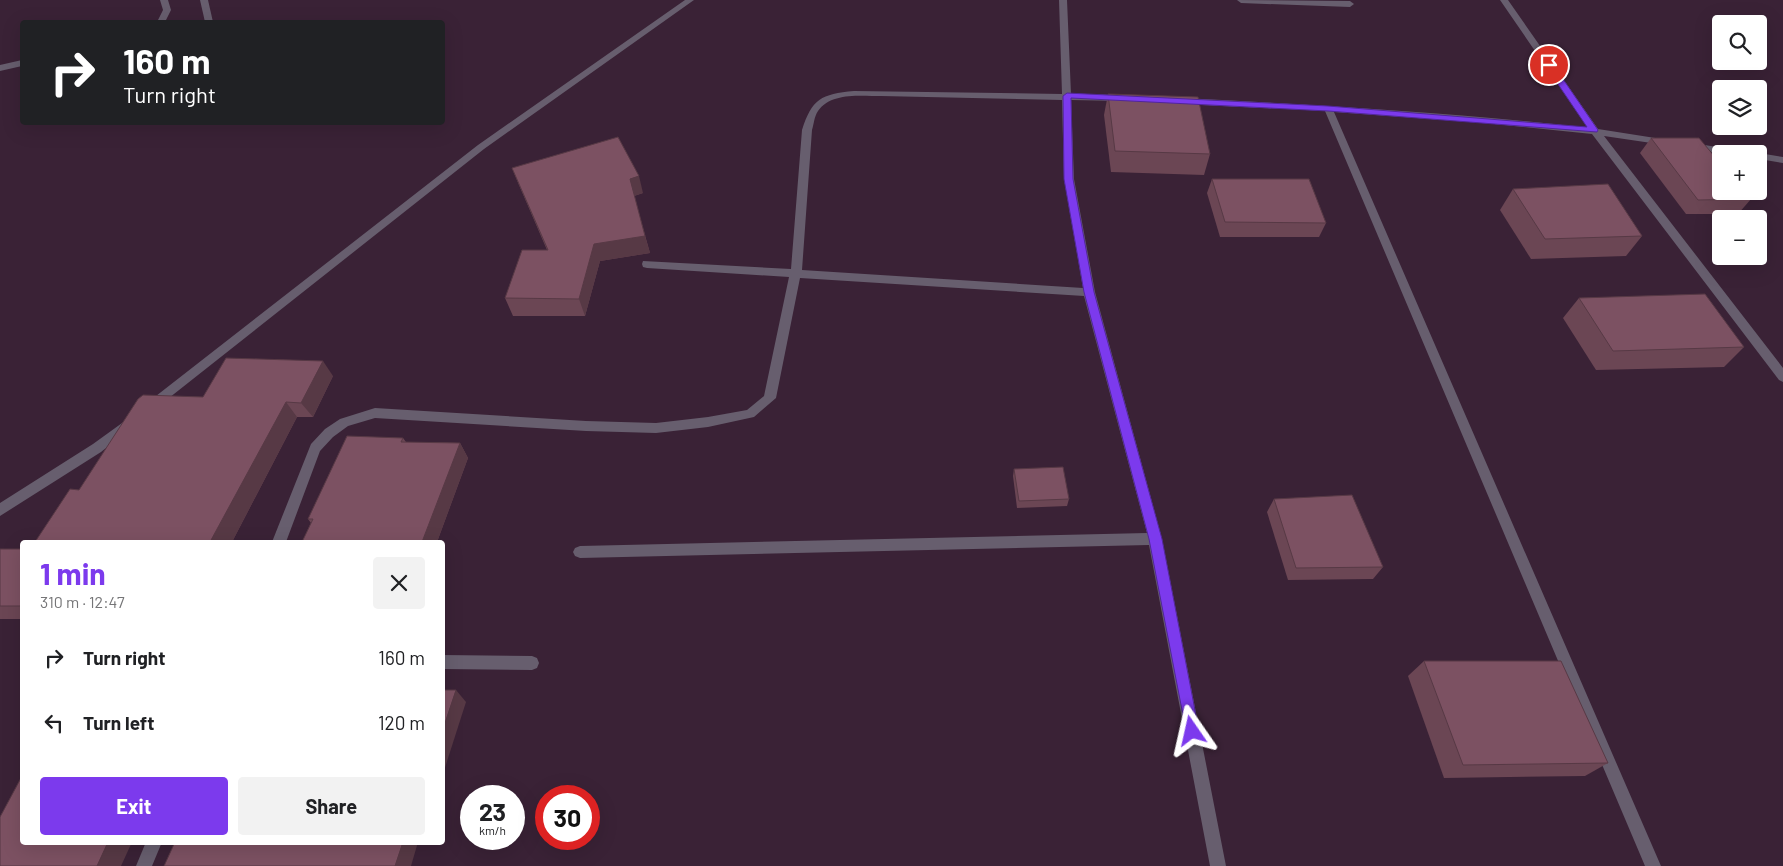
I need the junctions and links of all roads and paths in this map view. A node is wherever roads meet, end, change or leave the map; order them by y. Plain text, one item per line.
1 (164, 0) edge
2 (204, 0) edge
3 (690, 0) edge
4 (1063, 0) edge
5 (1242, 0) edge
6 (1504, 0) edge
7 (1350, 4) dead end
8 (162, 20) edge
9 (209, 20) edge
10 (20, 63) edge
11 (0, 68) edge
12 (1067, 96) junction
13 (1135, 99) edge
14 (1173, 101) edge
15 (1328, 108) junction
16 (1594, 130) junction
17 (1712, 149) edge
18 (1767, 157) edge
19 (1783, 160) edge
20 (647, 264) dead end
21 (796, 272) junction
22 (1089, 292) junction
23 (1783, 377) edge
24 (0, 510) edge
25 (1156, 539) junction
26 (280, 540) edge
27 (580, 552) dead end
28 (445, 662) edge
29 (532, 663) dead end
30 (153, 845) edge
31 (144, 866) edge
32 (1218, 866) edge
33 (1653, 866) edge

1 - 8 street
2 - 9 street
3 - 24 street
4 - 12 street
5 - 7 street
6 - 16 street
10 - 11 street
12 - 13 street
12 - 21 street
12 - 22 street
14 - 15 street
15 - 16 street
15 - 33 street
16 - 17 street
16 - 23 street
18 - 19 street
20 - 21 street
21 - 22 street
21 - 26 street
22 - 25 street
25 - 27 street
25 - 32 street
28 - 29 street
30 - 31 street

